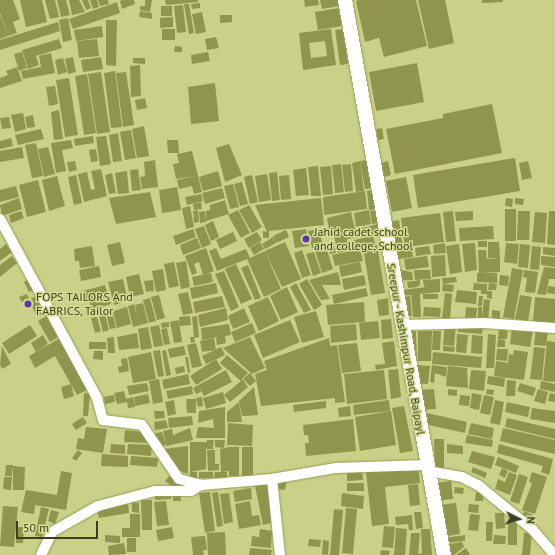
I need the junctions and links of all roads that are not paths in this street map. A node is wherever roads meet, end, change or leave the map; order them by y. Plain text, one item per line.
1 (346, 0) edge
2 (0, 219) edge
3 (402, 325) junction
4 (555, 328) edge
5 (427, 468) junction
6 (272, 479) junction
7 (202, 485) junction
8 (41, 555) edge
9 (280, 555) edge
10 (444, 555) edge
11 (555, 555) edge

1 - 3 street, Sreepur - Kashimpur Road, Baipayl
2 - 7 street
3 - 4 street
3 - 5 street, Sreepur - Kashimpur Road, Baipayl
5 - 6 street
5 - 10 street, Sreepur - Kashimpur Road, Baipayl
5 - 11 street
6 - 7 street
6 - 9 street
7 - 8 street

